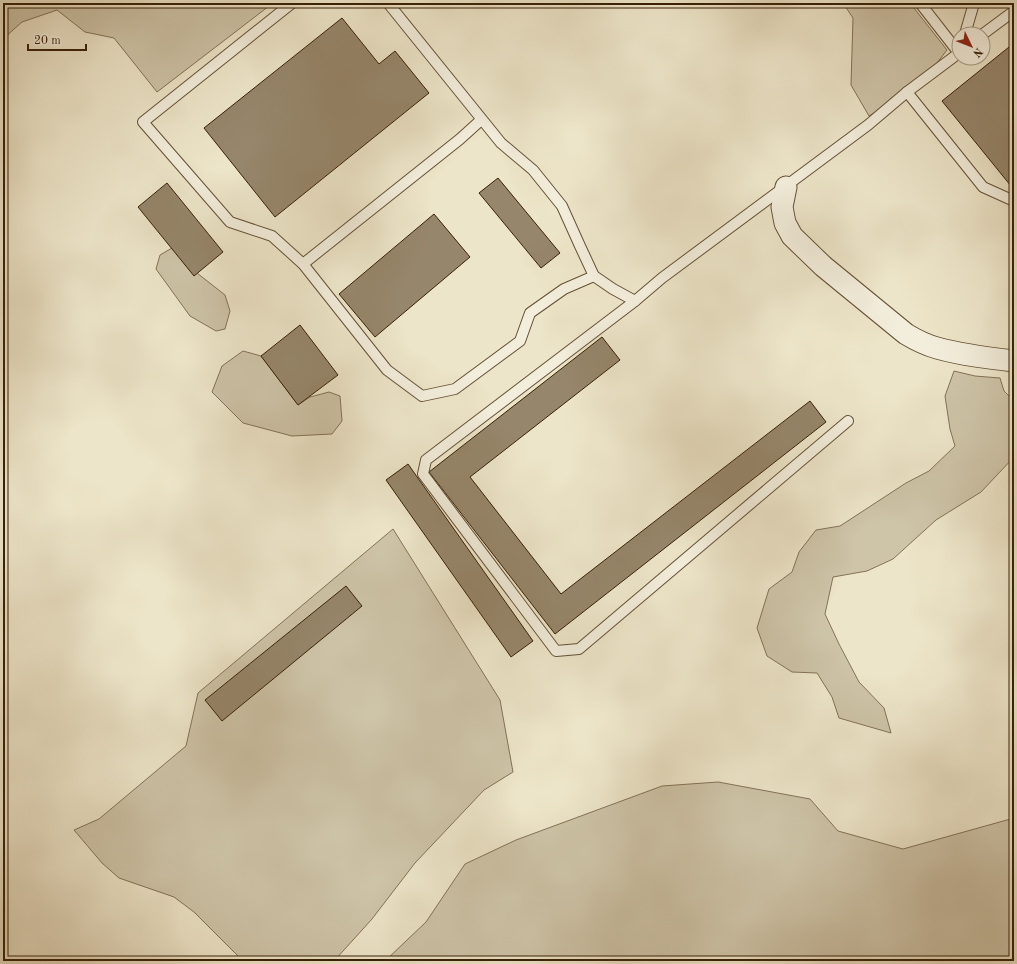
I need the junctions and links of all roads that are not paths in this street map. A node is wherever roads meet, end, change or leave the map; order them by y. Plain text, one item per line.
1 (292, 3) edge
2 (388, 3) edge
3 (920, 3) edge
4 (974, 3) edge
5 (1014, 11) edge
6 (967, 26) edge
7 (991, 28) edge
8 (951, 43) edge
9 (951, 59) edge
10 (907, 92) junction
11 (481, 120) junction
12 (786, 187) junction
13 (1014, 201) edge
14 (303, 264) junction
15 (594, 276) junction
16 (635, 301) junction
17 (1014, 361) edge
18 (848, 421) dead end

1 - 14 lane
2 - 11 lane
3 - 8 lane
4 - 6 lane
5 - 7 lane
9 - 10 lane
10 - 12 lane
10 - 13 lane
11 - 14 lane
11 - 15 lane
12 - 16 lane
12 - 17 street
14 - 15 lane
15 - 16 lane
16 - 18 lane

